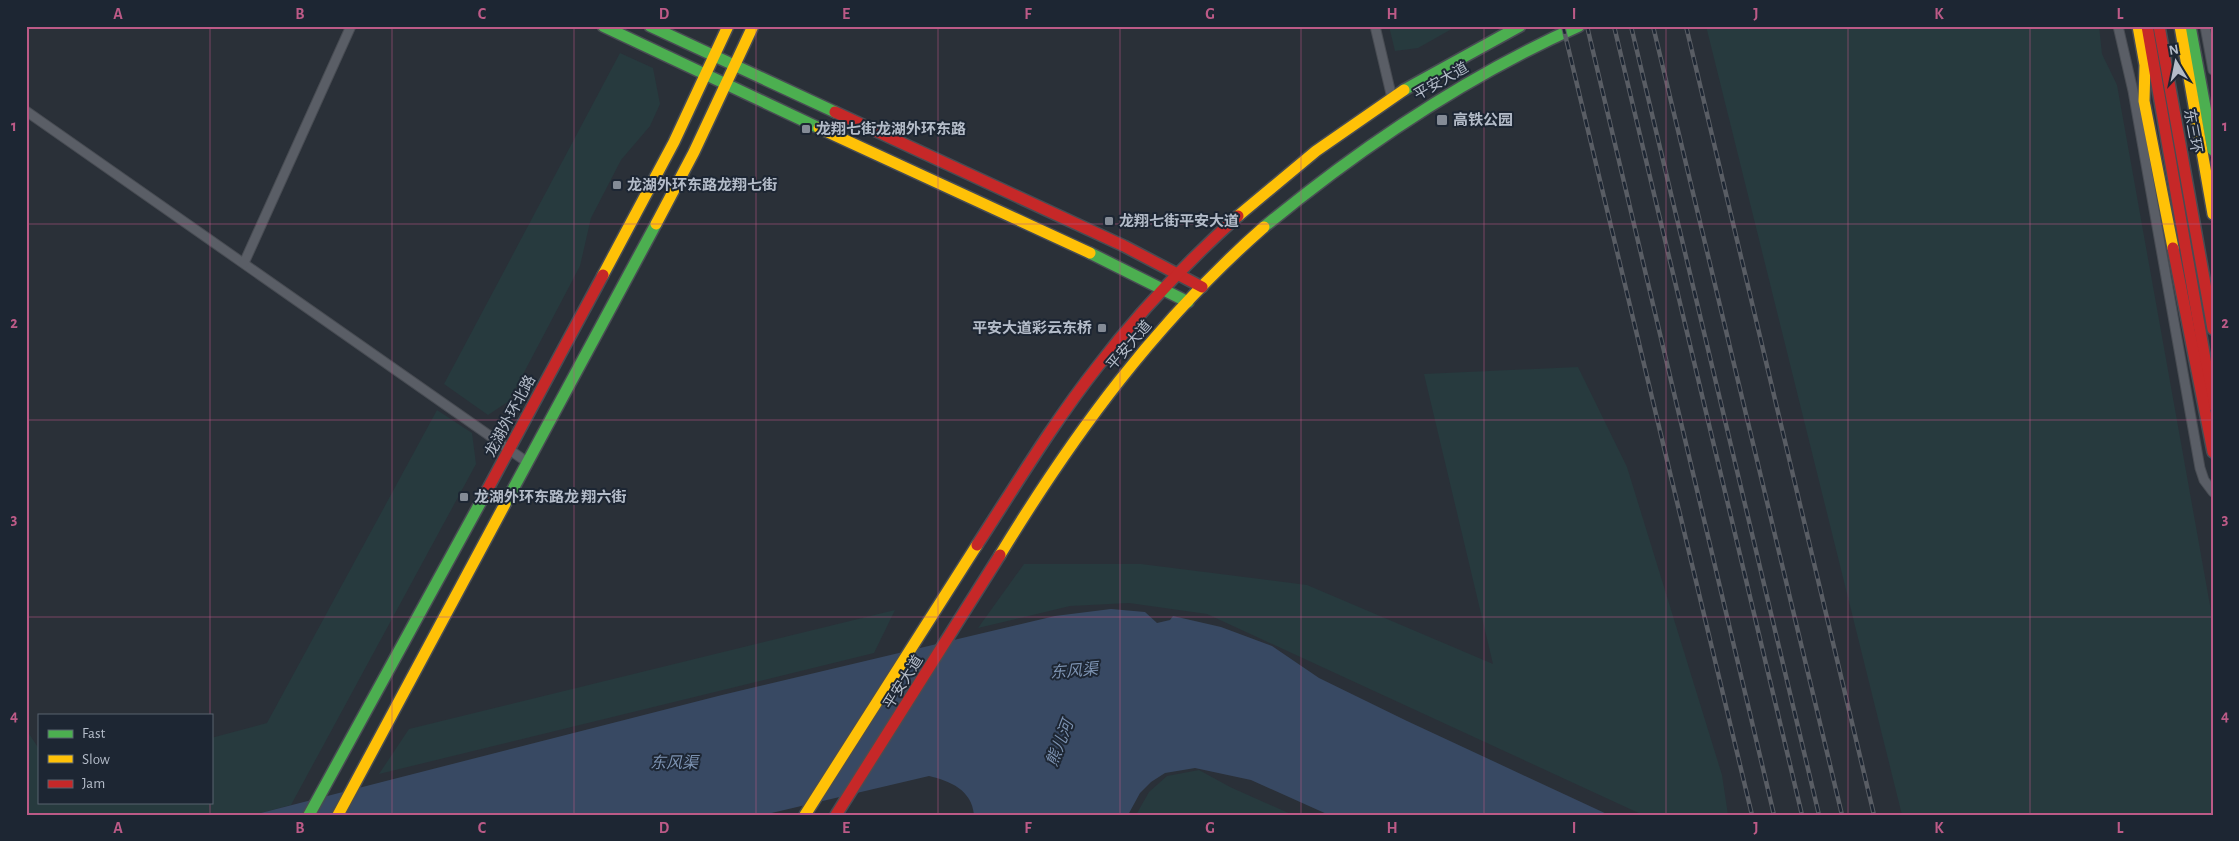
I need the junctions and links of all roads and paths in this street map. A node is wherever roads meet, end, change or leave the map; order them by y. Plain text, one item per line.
1 (351, 26) edge
2 (603, 26) edge
3 (650, 26) edge
4 (728, 26) edge
5 (753, 26) edge
6 (1375, 26) edge
7 (1520, 26) edge
8 (1579, 26) edge
9 (2118, 26) edge
10 (2138, 26) edge
11 (2146, 26) edge
12 (2159, 26) edge
13 (2180, 26) edge
14 (2190, 26) edge
15 (2205, 26) edge
16 (715, 56) junction
17 (735, 66) junction
18 (2213, 70) edge
19 (706, 75) junction
20 (726, 84) junction
21 (1392, 98) junction
22 (26, 111) edge
23 (2213, 150) edge
24 (2213, 214) edge
25 (244, 263) junction
26 (1179, 274) junction
27 (1202, 286) junction
28 (1164, 290) junction
29 (1188, 302) junction
30 (2213, 329) edge
31 (2213, 404) edge
32 (509, 449) junction
33 (2213, 452) edge
34 (528, 462) junction
35 (2213, 492) edge
36 (837, 813) edge
37 (309, 815) edge
38 (338, 815) edge
39 (805, 815) edge

1 - 25 street
2 - 19 main road
3 - 16 main road
4 - 16 main road, 龙湖外环北路
5 - 17 main road
6 - 21 street
7 - 21 main road, 平安大道
8 - 27 main road, 平安大道
9 - 35 street
10 - 33 main road
11 - 31 main road
12 - 30 main road, 东三环
13 - 24 main road, 东三环
14 - 23 main road
15 - 18 street
16 - 17 main road
16 - 19 main road, 龙湖外环北路
17 - 20 main road
17 - 26 main road
19 - 20 main road
19 - 32 main road, 龙湖外环北路
20 - 28 main road
20 - 34 main road
21 - 26 main road, 平安大道
22 - 25 street
25 - 32 street
26 - 27 main road
26 - 28 main road, 平安大道
27 - 29 main road, 平安大道
28 - 29 main road
28 - 39 main road, 平安大道
29 - 36 main road, 平安大道
32 - 34 street
32 - 37 main road, 龙湖外环北路
34 - 38 main road

